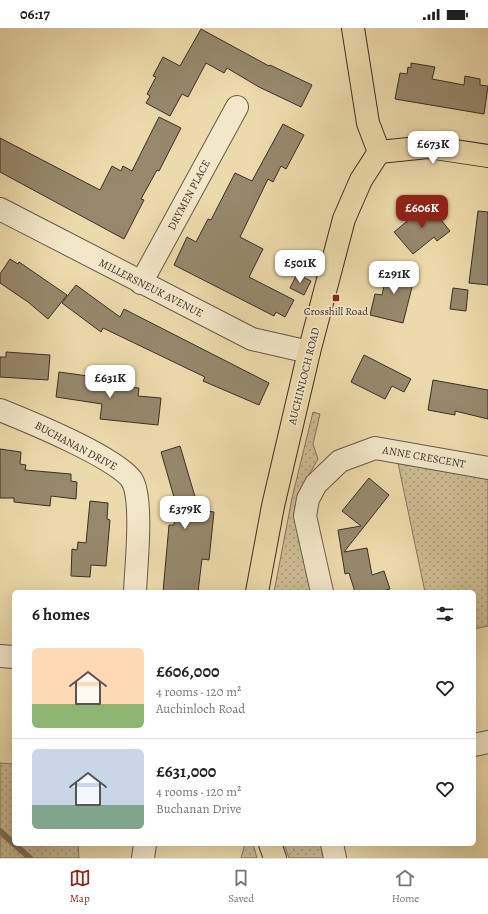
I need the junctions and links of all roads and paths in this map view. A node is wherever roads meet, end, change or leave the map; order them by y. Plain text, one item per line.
1 (353, 28) edge
2 (237, 107) dead end
3 (379, 152) junction
4 (488, 156) edge
5 (0, 209) edge
6 (141, 284) junction
7 (309, 352) junction
8 (0, 410) edge
9 (488, 468) edge
10 (135, 590) edge
11 (257, 590) edge
12 (322, 590) edge
13 (0, 656) edge
14 (12, 657) edge
15 (488, 742) edge
16 (476, 745) edge
17 (145, 846) edge
18 (271, 846) edge
19 (332, 846) edge
20 (143, 858) edge
21 (275, 858) edge
22 (335, 858) edge

1 - 3 main road
2 - 6 street, DRYMEN PLACE
3 - 4 main road
3 - 7 main road, AUCHINLOCH ROAD
5 - 6 street, MILLERSNEUK AVENUE
6 - 7 street, MILLERSNEUK AVENUE
7 - 11 main road, AUCHINLOCH ROAD
8 - 10 street, BUCHANAN DRIVE
9 - 12 street, ANNE CRESCENT
13 - 14 street
15 - 16 street
17 - 20 street
18 - 21 main road
19 - 22 street

